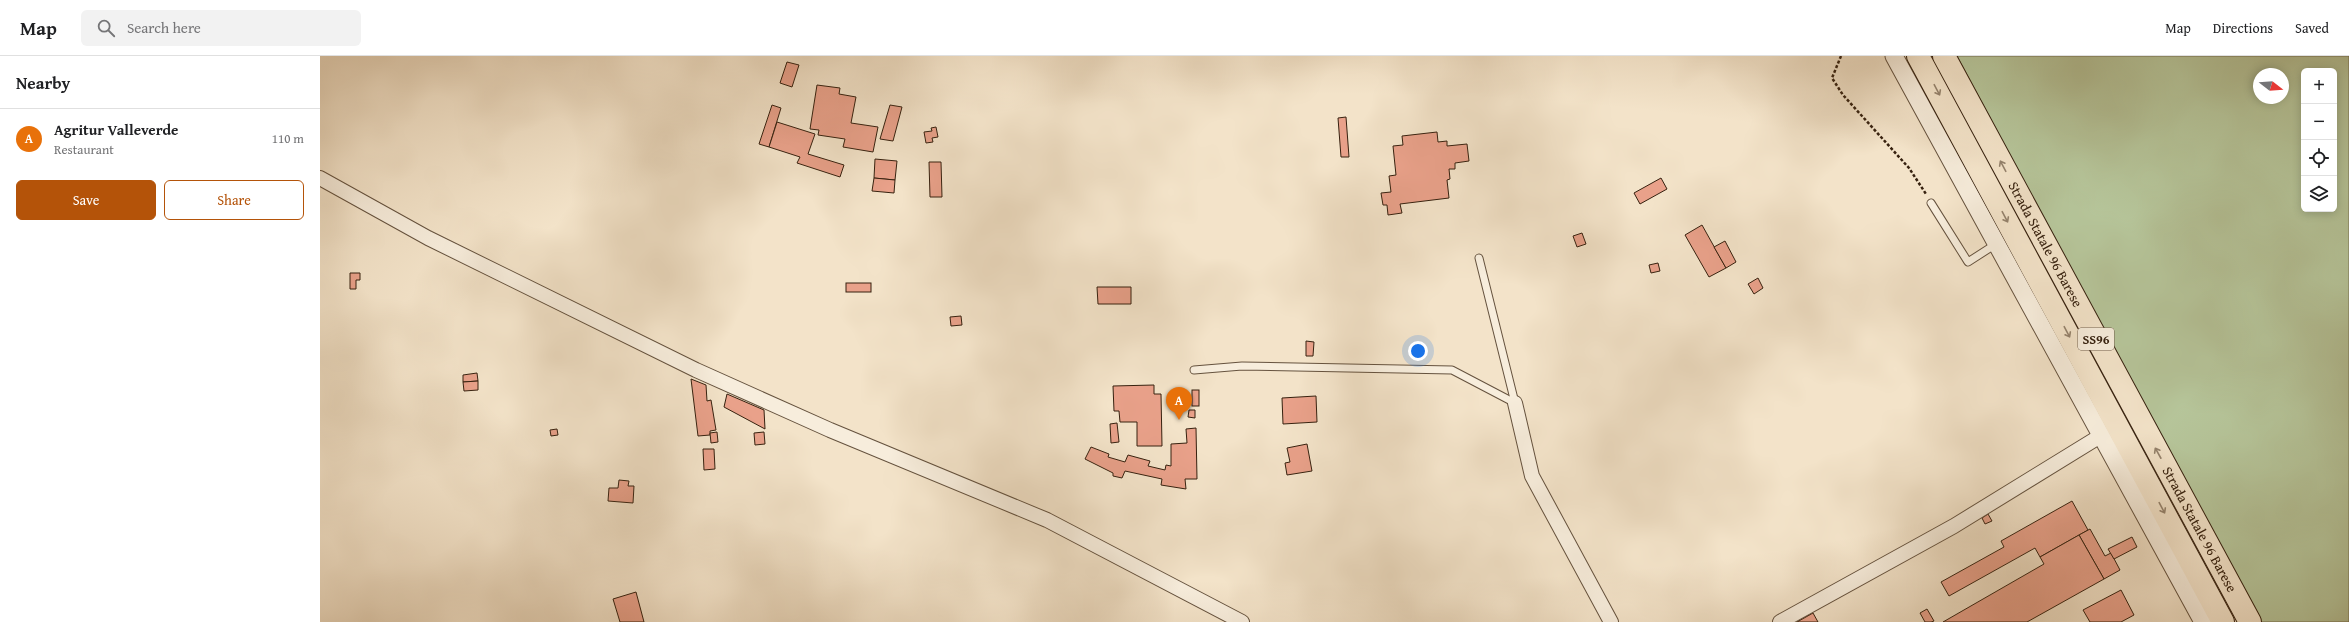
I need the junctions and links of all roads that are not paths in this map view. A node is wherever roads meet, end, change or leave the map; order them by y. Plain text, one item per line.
1 (1894, 56) edge
2 (1918, 56) edge
3 (1944, 56) edge
4 (320, 178) edge
5 (1932, 203) road end
6 (1997, 244) junction
7 (1479, 258) dead end
8 (1194, 370) dead end
9 (1515, 403) junction
10 (2102, 435) junction
11 (1242, 622) edge
12 (1610, 622) edge
13 (1780, 622) edge
14 (2203, 622) edge
15 (2223, 622) edge
16 (2250, 622) edge

1 - 6 street
2 -> 15 highway, Strada Statale 96 Barese / SS96
16 -> 3 highway, Strada Statale 96 Barese / SS96
4 - 11 street
5 - 6 lane
6 - 10 street
7 - 9 lane
8 - 9 lane
9 - 12 street
10 - 13 street
10 - 14 street

